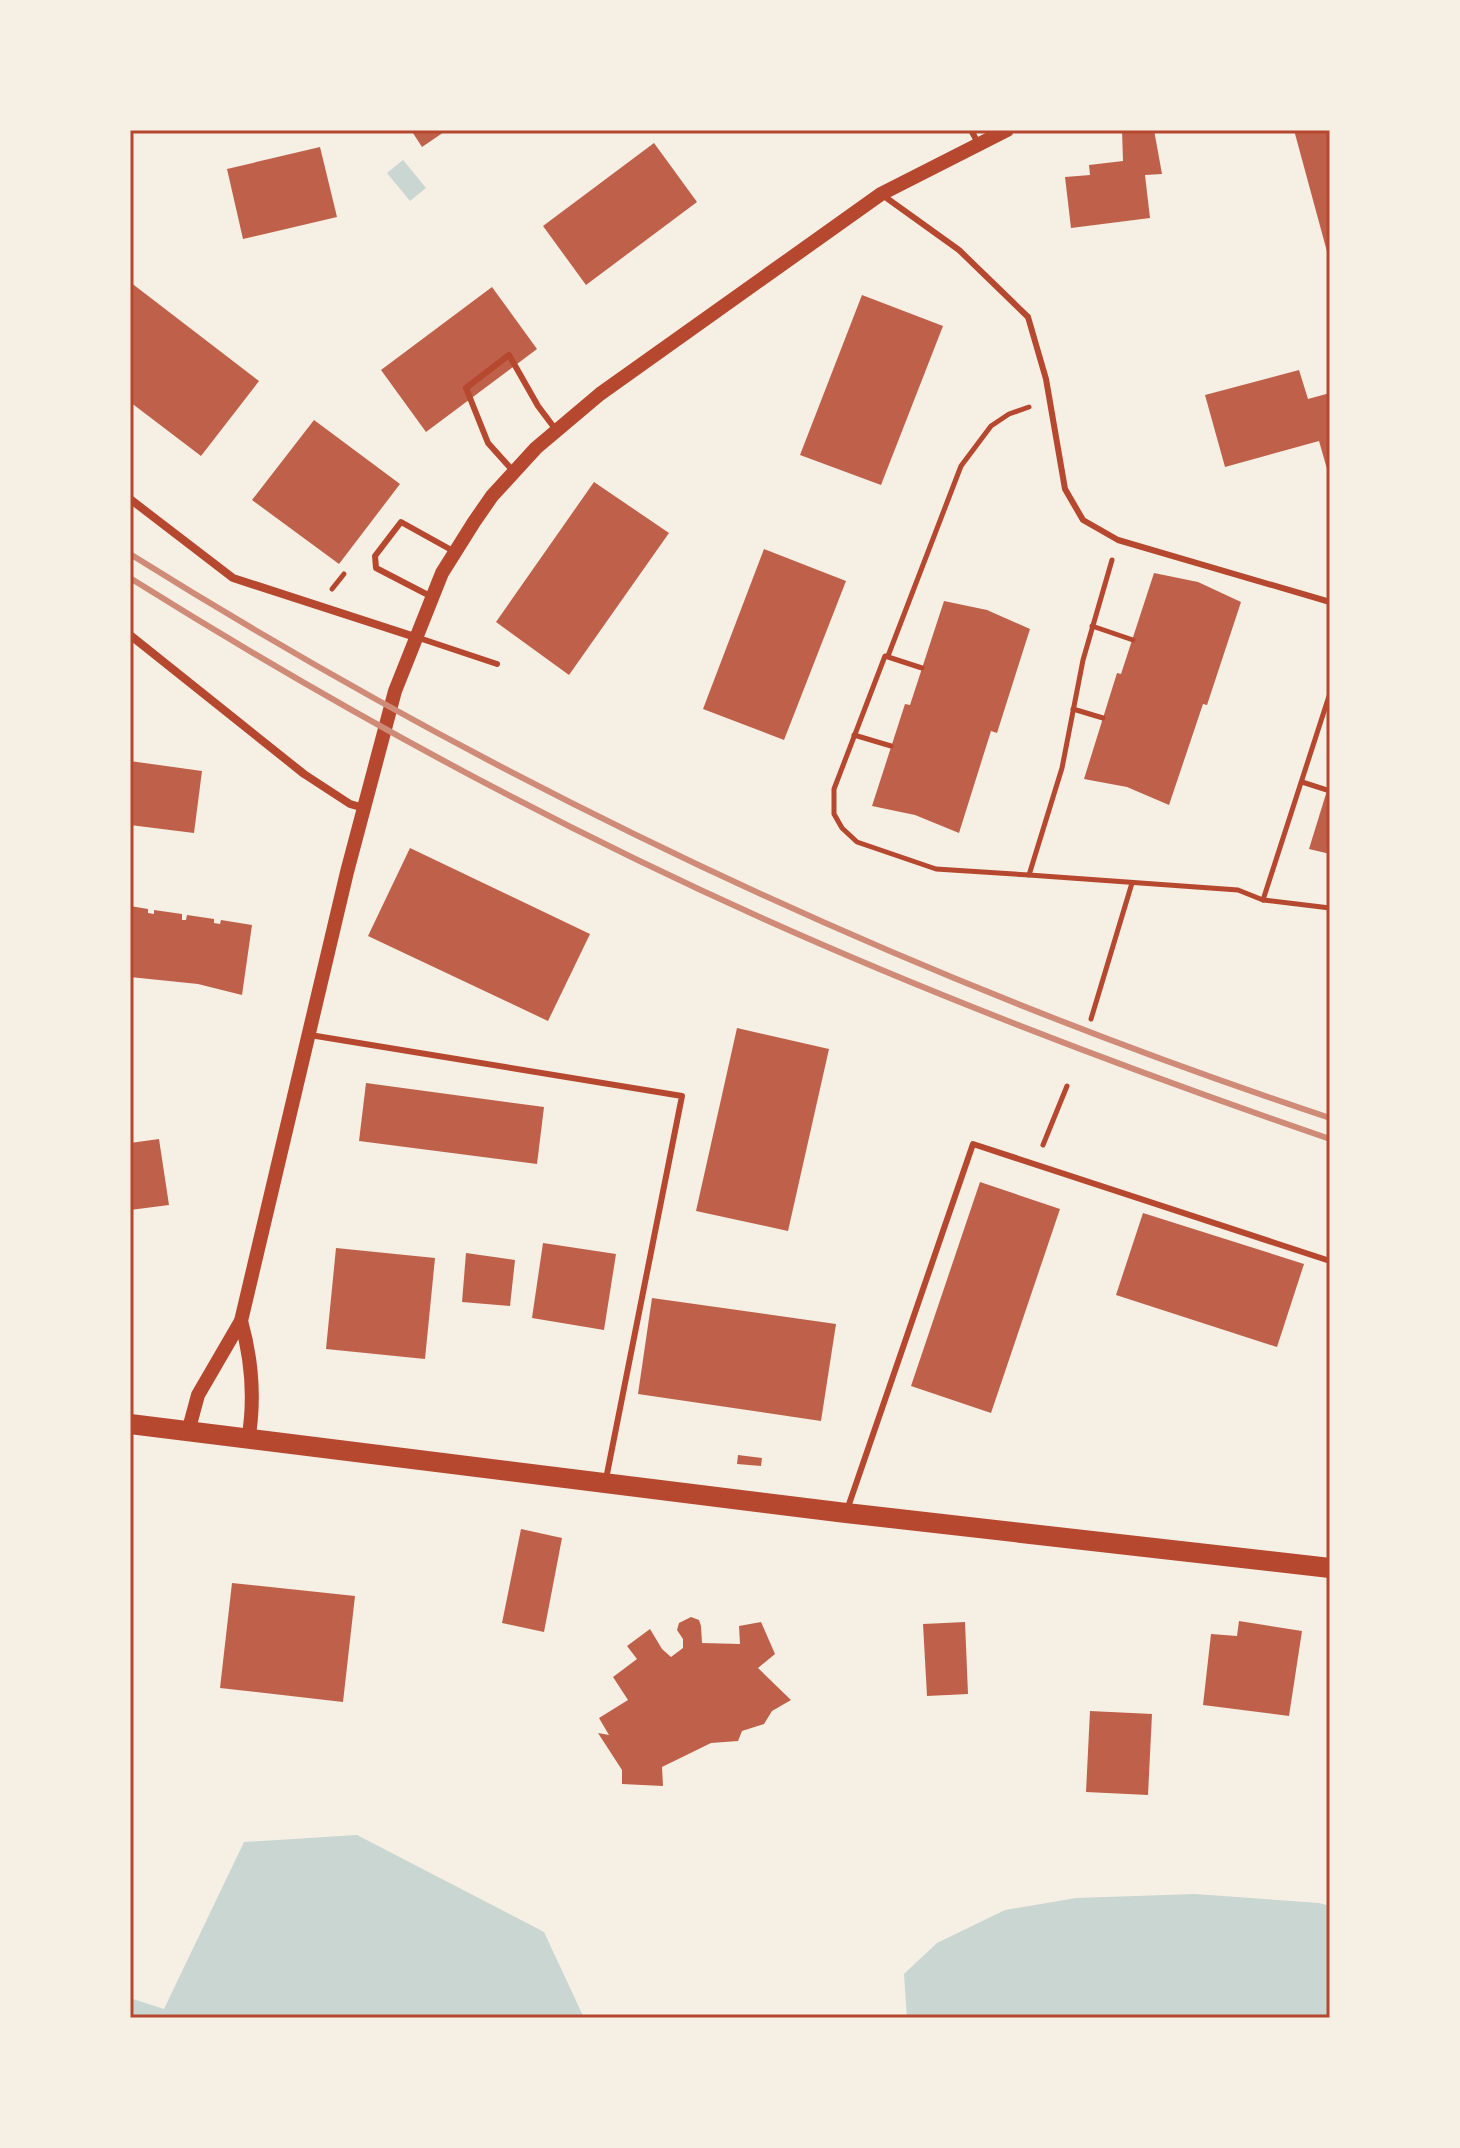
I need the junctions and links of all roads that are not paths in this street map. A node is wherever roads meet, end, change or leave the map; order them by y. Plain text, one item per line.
1 (1007, 130) edge
2 (975, 136) edge
3 (881, 194) junction
4 (556, 430) junction
5 (514, 472) junction
6 (130, 499) edge
7 (455, 552) junction
8 (432, 597) junction
9 (1330, 602) edge
10 (130, 635) edge
11 (415, 637) junction
12 (497, 664) dead end
13 (364, 808) junction
14 (310, 1035) junction
15 (1330, 1261) edge
16 (241, 1321) junction
17 (130, 1424) edge
18 (188, 1432) junction
19 (248, 1441) junction
20 (605, 1484) junction
21 (846, 1513) junction
22 (1330, 1568) edge

1 - 2 street
2 - 3 street
3 - 4 street
3 - 9 lane
4 - 5 street
4 - 5 lane
5 - 7 street
6 - 11 street
7 - 8 street
7 - 8 lane
8 - 11 street
10 - 13 street
11 - 12 lane
11 - 13 street
13 - 14 street
14 - 16 street
14 - 20 lane
15 - 21 lane
16 - 18 street
16 - 19 street
17 - 18 main road
18 - 19 main road
19 - 20 main road
20 - 21 main road
21 - 22 main road

